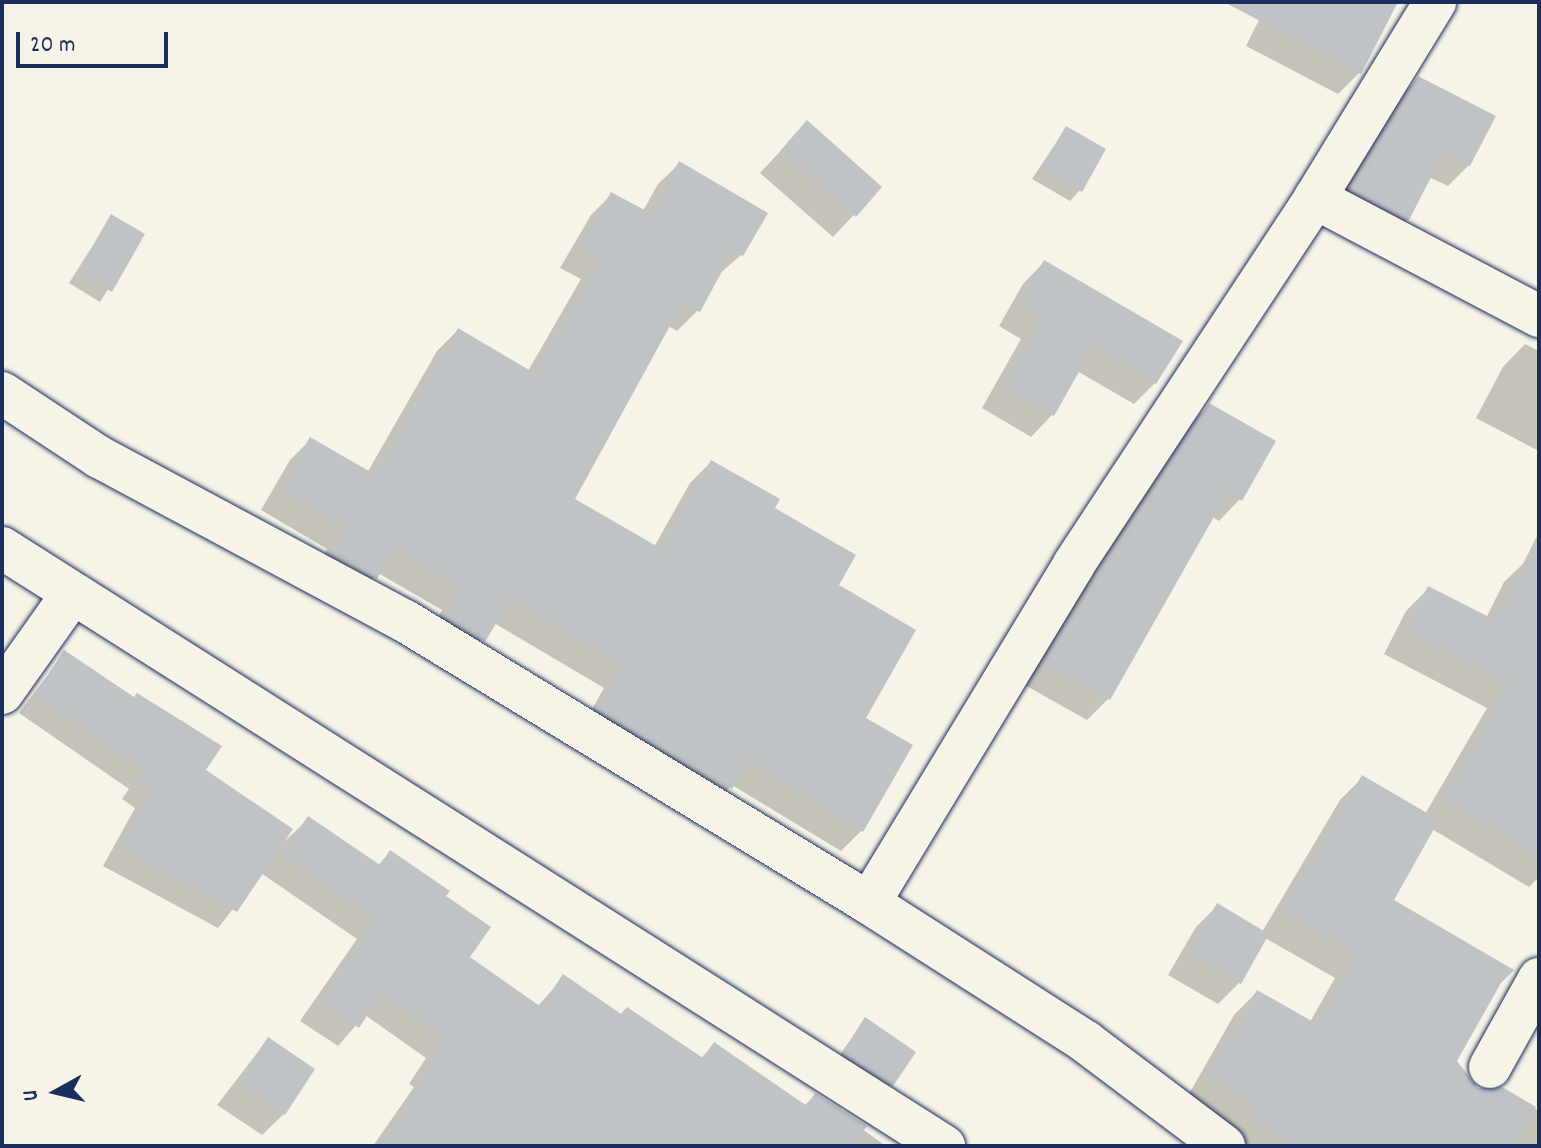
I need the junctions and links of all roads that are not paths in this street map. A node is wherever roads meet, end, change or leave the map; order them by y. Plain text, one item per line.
1 (1435, 2) edge
2 (1315, 198) junction
3 (1539, 316) edge
4 (2, 393) edge
5 (2, 548) edge
6 (72, 594) junction
7 (2, 693) edge
8 (869, 903) junction
9 (1539, 979) edge
10 (1490, 1067) dead end
11 (944, 1146) edge
12 (1224, 1146) edge

1 - 2 street
2 - 3 street
2 - 8 street
4 - 8 street
5 - 6 street
6 - 7 street
6 - 11 street
8 - 12 street
9 - 10 street

